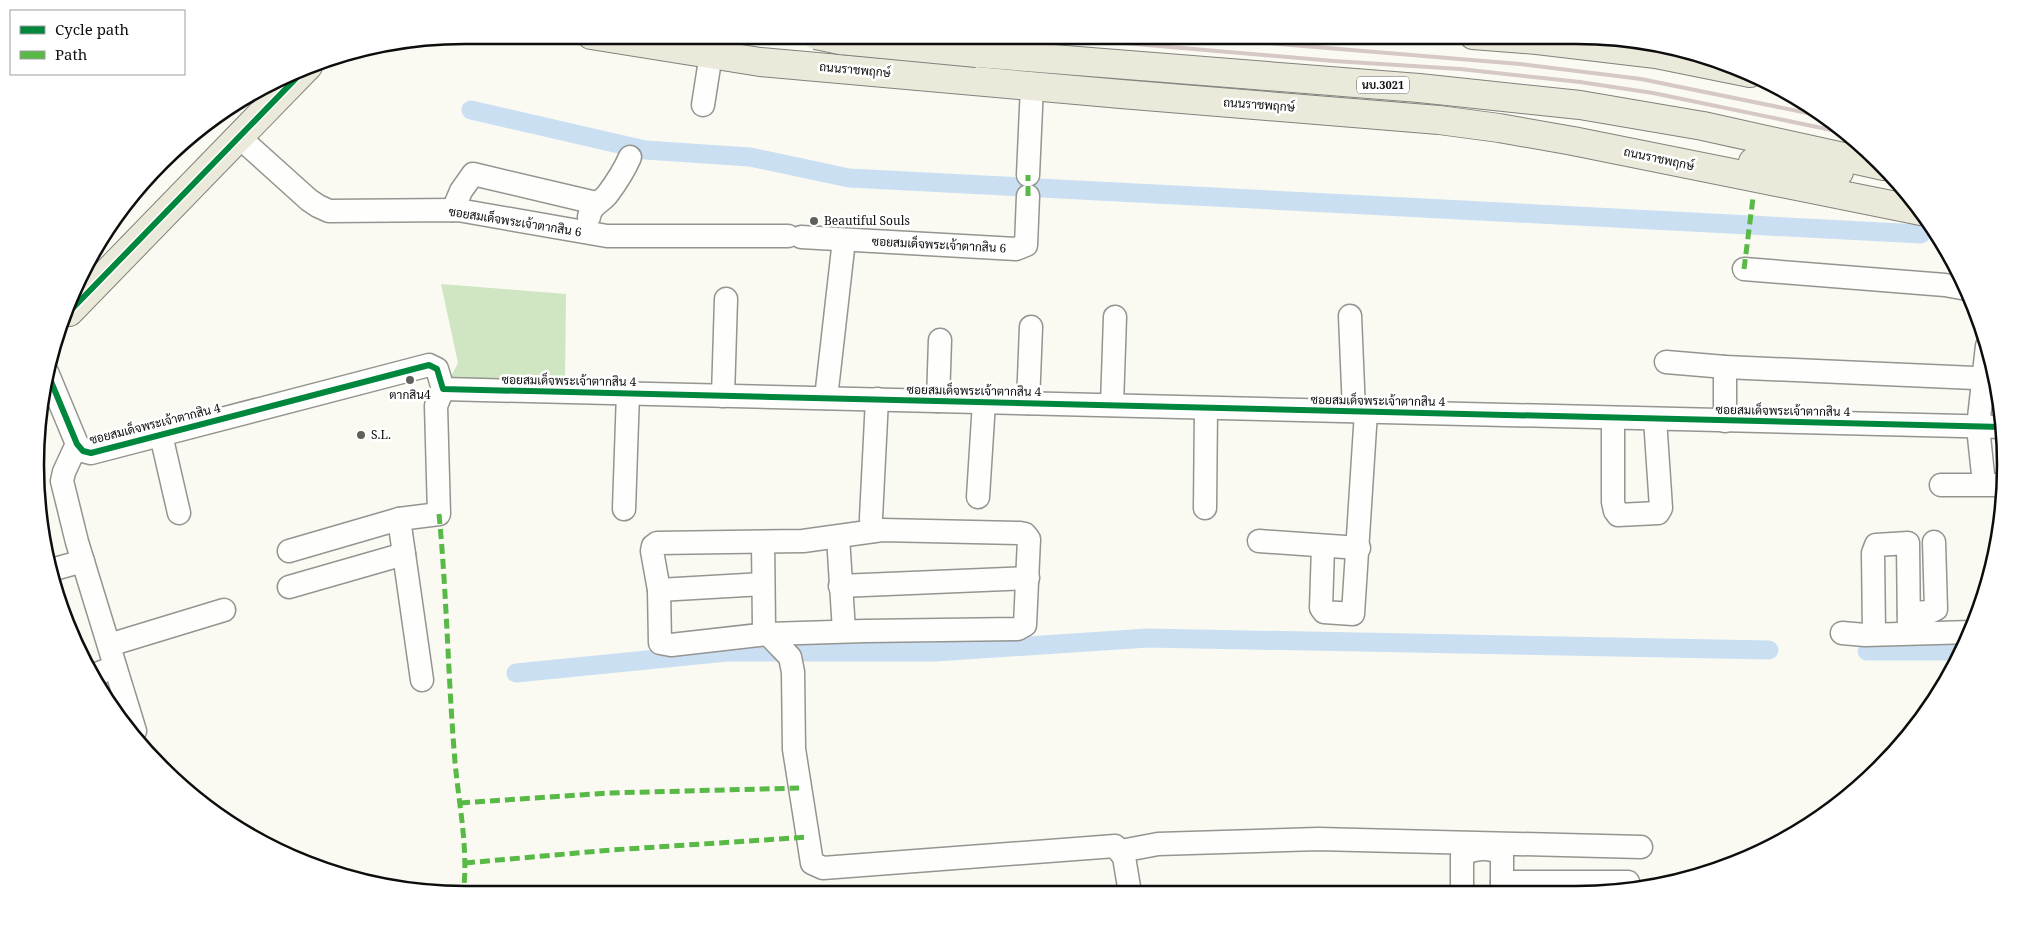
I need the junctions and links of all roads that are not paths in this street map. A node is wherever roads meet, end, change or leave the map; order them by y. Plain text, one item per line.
1 (882, 44) edge
2 (1570, 44) edge
3 (711, 45) edge
4 (1703, 63) edge
5 (294, 81) edge
6 (1032, 86) junction
7 (703, 105) dead end
8 (238, 137) junction
9 (1573, 141) junction
10 (630, 157) dead end
11 (1870, 163) edge
12 (1883, 177) edge
13 (596, 203) junction
14 (1910, 209) edge
15 (453, 210) junction
16 (586, 233) junction
17 (844, 240) junction
18 (1744, 270) dead end
19 (1958, 287) edge
20 (726, 299) dead end
21 (76, 305) edge
22 (1350, 316) dead end
23 (1115, 317) dead end
24 (1031, 327) dead end
25 (940, 340) dead end
26 (1666, 362) dead end
27 (1725, 367) junction
28 (1988, 379) edge
29 (1989, 383) edge
30 (52, 384) edge
31 (443, 389) junction
32 (628, 393) junction
33 (723, 396) junction
34 (826, 398) junction
35 (877, 399) junction
36 (938, 401) junction
37 (984, 402) junction
38 (1028, 403) junction
39 (1112, 405) junction
40 (1206, 408) junction
41 (1360, 412) junction
42 (1613, 418) junction
43 (1655, 419) junction
44 (1725, 421) junction
45 (1978, 427) junction
46 (1995, 427) edge
47 (161, 435) junction
48 (77, 444) junction
49 (1941, 485) dead end
50 (1994, 485) edge
51 (978, 497) dead end
52 (1205, 508) dead end
53 (624, 509) dead end
54 (178, 513) dead end
55 (399, 519) junction
56 (872, 531) junction
57 (838, 537) junction
58 (1259, 541) dead end
59 (763, 542) junction
60 (1908, 543) junction
61 (1323, 547) junction
62 (1359, 548) junction
63 (289, 551) dead end
64 (404, 554) junction
65 (83, 561) junction
66 (57, 568) edge
67 (1028, 578) junction
68 (764, 584) junction
69 (840, 586) junction
70 (290, 587) dead end
71 (659, 590) junction
72 (224, 610) dead end
73 (1909, 623) junction
74 (844, 631) junction
75 (1963, 631) edge
76 (1842, 633) dead end
77 (1874, 634) junction
78 (109, 646) junction
79 (779, 646) junction
80 (115, 667) junction
81 (99, 673) edge
82 (422, 680) dead end
83 (131, 721) edge
84 (1641, 847) dead end
85 (1121, 851) junction
86 (1628, 882) dead end
87 (1129, 886) edge
88 (1462, 886) edge
89 (1502, 886) edge
90 (1527, 886) edge

1 - 11 main road, นบ.3021, bridge
2 - 4 main road
3 - 6 main road, ถนนราชพฤกษ์ / นบ.3021
3 - 7 street
5 - 8 main road
6 - 9 main road, ถนนราชพฤกษ์ / นบ.3021
6 - 17 street, ซอยสมเด็จพระเจ้าตากสิน 6
8 - 15 street, ซอยสมเด็จพระเจ้าตากสิน 6
8 - 21 main road
9 - 12 main road
9 - 14 main road, ถนนราชพฤกษ์ / นบ.3021
10 - 13 street
13 - 15 street
13 - 16 street
15 - 16 street, ซอยสมเด็จพระเจ้าตากสิน 6
16 - 17 street, ซอยสมเด็จพระเจ้าตากสิน 6
17 - 34 street
18 - 19 street
20 - 33 street
22 - 41 street
23 - 39 street
24 - 38 street
25 - 36 street
26 - 27 street
27 - 28 street
27 - 44 street
29 - 45 street
30 - 48 street, ซอยสมเด็จพระเจ้าตากสิน 4
31 - 32 street, ซอยสมเด็จพระเจ้าตากสิน 4
31 - 47 street, ซอยสมเด็จพระเจ้าตากสิน 4
31 - 55 street
32 - 33 street, ซอยสมเด็จพระเจ้าตากสิน 4
32 - 53 street
33 - 34 street, ซอยสมเด็จพระเจ้าตากสิน 4
34 - 35 street, ซอยสมเด็จพระเจ้าตากสิน 4
35 - 36 street, ซอยสมเด็จพระเจ้าตากสิน 4
35 - 56 street
36 - 37 street, ซอยสมเด็จพระเจ้าตากสิน 4
37 - 38 street, ซอยสมเด็จพระเจ้าตากสิน 4
37 - 51 street
38 - 39 street, ซอยสมเด็จพระเจ้าตากสิน 4
39 - 40 street, ซอยสมเด็จพระเจ้าตากสิน 4
40 - 41 street, ซอยสมเด็จพระเจ้าตากสิน 4
40 - 52 street
41 - 42 street, ซอยสมเด็จพระเจ้าตากสิน 4
41 - 62 street
42 - 43 street, ซอยสมเด็จพระเจ้าตากสิน 4
42 - 43 street
43 - 44 street, ซอยสมเด็จพระเจ้าตากสิน 4
44 - 45 street, ซอยสมเด็จพระเจ้าตากสิน 4
45 - 46 street, ซอยสมเด็จพระเจ้าตากสิน 4
45 - 50 street
47 - 48 street, ซอยสมเด็จพระเจ้าตากสิน 4
47 - 54 street
48 - 65 street
49 - 50 street
55 - 63 street
55 - 64 street
56 - 57 street
56 - 67 street
57 - 59 street
57 - 69 street
58 - 61 street
59 - 68 street
59 - 71 street
60 - 73 street
60 - 73 street
60 - 77 street
61 - 62 street
61 - 62 street
64 - 70 street
64 - 82 street
65 - 66 street
65 - 78 street
67 - 69 street
67 - 74 street
68 - 71 street
68 - 79 street
69 - 74 street
71 - 79 street
72 - 78 street
73 - 75 street
73 - 77 street
74 - 79 street
76 - 77 street
78 - 80 street
79 - 85 street
80 - 81 street
80 - 83 street
84 - 85 street
85 - 87 street
86 - 90 street
88 - 89 street

